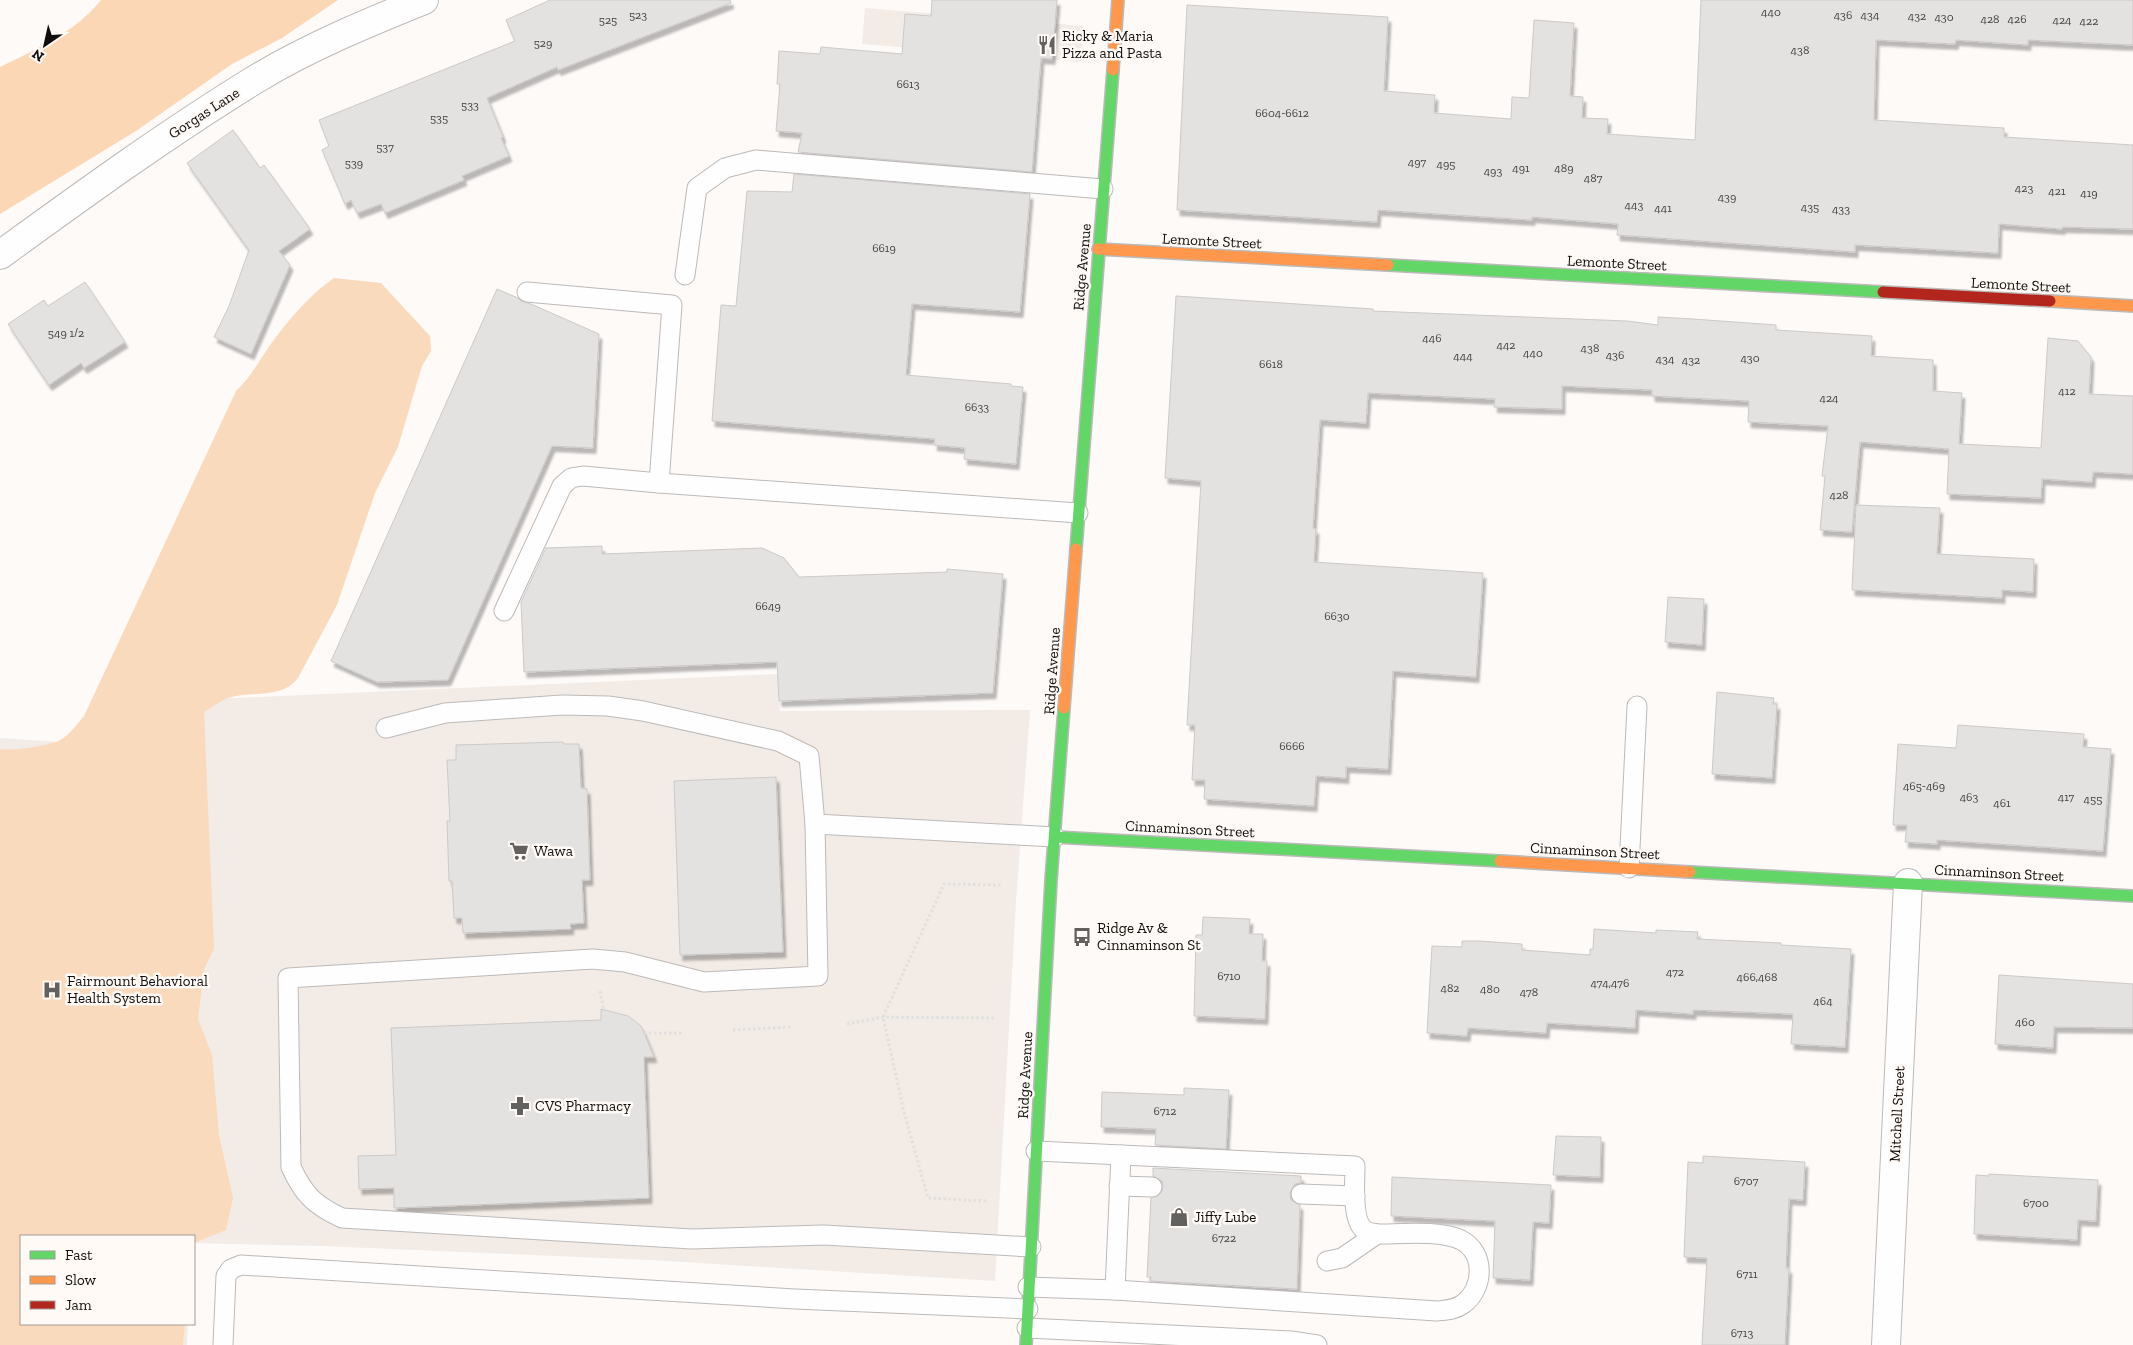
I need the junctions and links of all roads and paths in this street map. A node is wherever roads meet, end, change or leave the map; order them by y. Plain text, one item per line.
1 (424, 0) edge
2 (1118, 0) edge
3 (1103, 189) junction
4 (1098, 249) junction
5 (0, 255) edge
6 (685, 275) dead end
7 (528, 292) dead end
8 (2133, 306) edge
9 (659, 483) junction
10 (1078, 513) junction
11 (504, 611) dead end
12 (1637, 706) dead end
13 (386, 728) dead end
14 (815, 824) junction
15 (1055, 837) junction
16 (1630, 868) junction
17 (1908, 883) junction
18 (1002, 885) dead end
19 (2133, 896) edge
20 (598, 983) dead end
21 (604, 1012) dead end
22 (882, 1017) junction
23 (994, 1018) dead end
24 (847, 1024) dead end
25 (791, 1027) dead end
26 (733, 1030) dead end
27 (644, 1033) dead end
28 (683, 1033) dead end
29 (1036, 1151) junction
30 (1121, 1155) junction
31 (1119, 1186) junction
32 (1152, 1187) dead end
33 (1301, 1194) dead end
34 (1355, 1196) junction
35 (986, 1200) dead end
36 (1377, 1234) junction
37 (1031, 1247) junction
38 (1327, 1262) dead end
39 (1028, 1287) junction
40 (1115, 1290) junction
41 (1027, 1327) edge
42 (223, 1345) edge
43 (1316, 1345) edge
44 (1886, 1345) edge

1 - 5 street, Gorgas Lane
2 - 3 street, Ridge Avenue
3 - 4 street, Ridge Avenue
3 - 6 lane
4 - 8 street, Lemonte Street
4 - 10 street, Ridge Avenue
7 - 9 lane
9 - 10 lane
9 - 11 lane
10 - 15 street, Ridge Avenue
12 - 16 lane
13 - 14 lane
14 - 15 lane
14 - 37 lane
15 - 16 street, Cinnaminson Street
15 - 29 street, Ridge Avenue
16 - 17 street, Cinnaminson Street
17 - 19 street, Cinnaminson Street
17 - 44 street, Mitchell Street
18 - 22 path
20 - 21 path
22 - 23 path
22 - 24 path
22 - 35 path
25 - 26 path
27 - 28 path
29 - 30 lane
29 - 37 street, Ridge Avenue
30 - 31 lane
30 - 34 lane
31 - 32 lane
31 - 40 lane
33 - 34 lane
34 - 36 lane
36 - 38 lane
36 - 40 lane
37 - 39 street, Ridge Avenue
39 - 40 lane
39 - 41 street, Ridge Avenue
41 - 42 lane
41 - 43 lane

